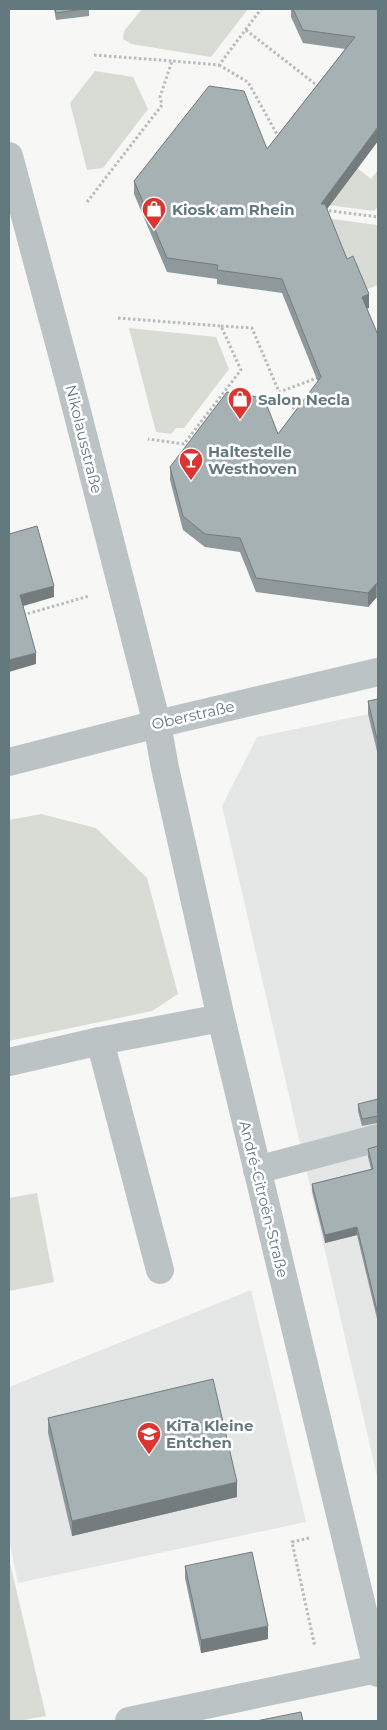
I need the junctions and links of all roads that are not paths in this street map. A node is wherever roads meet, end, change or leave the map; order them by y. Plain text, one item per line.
1 (9, 156) edge
2 (378, 672) edge
3 (157, 724) junction
4 (9, 762) edge
5 (220, 1018) junction
6 (100, 1041) junction
7 (9, 1062) edge
8 (378, 1138) edge
9 (257, 1170) junction
10 (160, 1270) dead end
11 (378, 1671) edge
12 (129, 1721) edge

1 - 3 street, Nikolausstraße
2 - 3 street, Oberstraße
3 - 4 street, Oberstraße
3 - 5 street, André-Citroën-Straße
5 - 6 street
5 - 9 street, André-Citroën-Straße
6 - 7 street
6 - 10 street
8 - 9 street
9 - 11 street, André-Citroën-Straße
11 - 12 street

